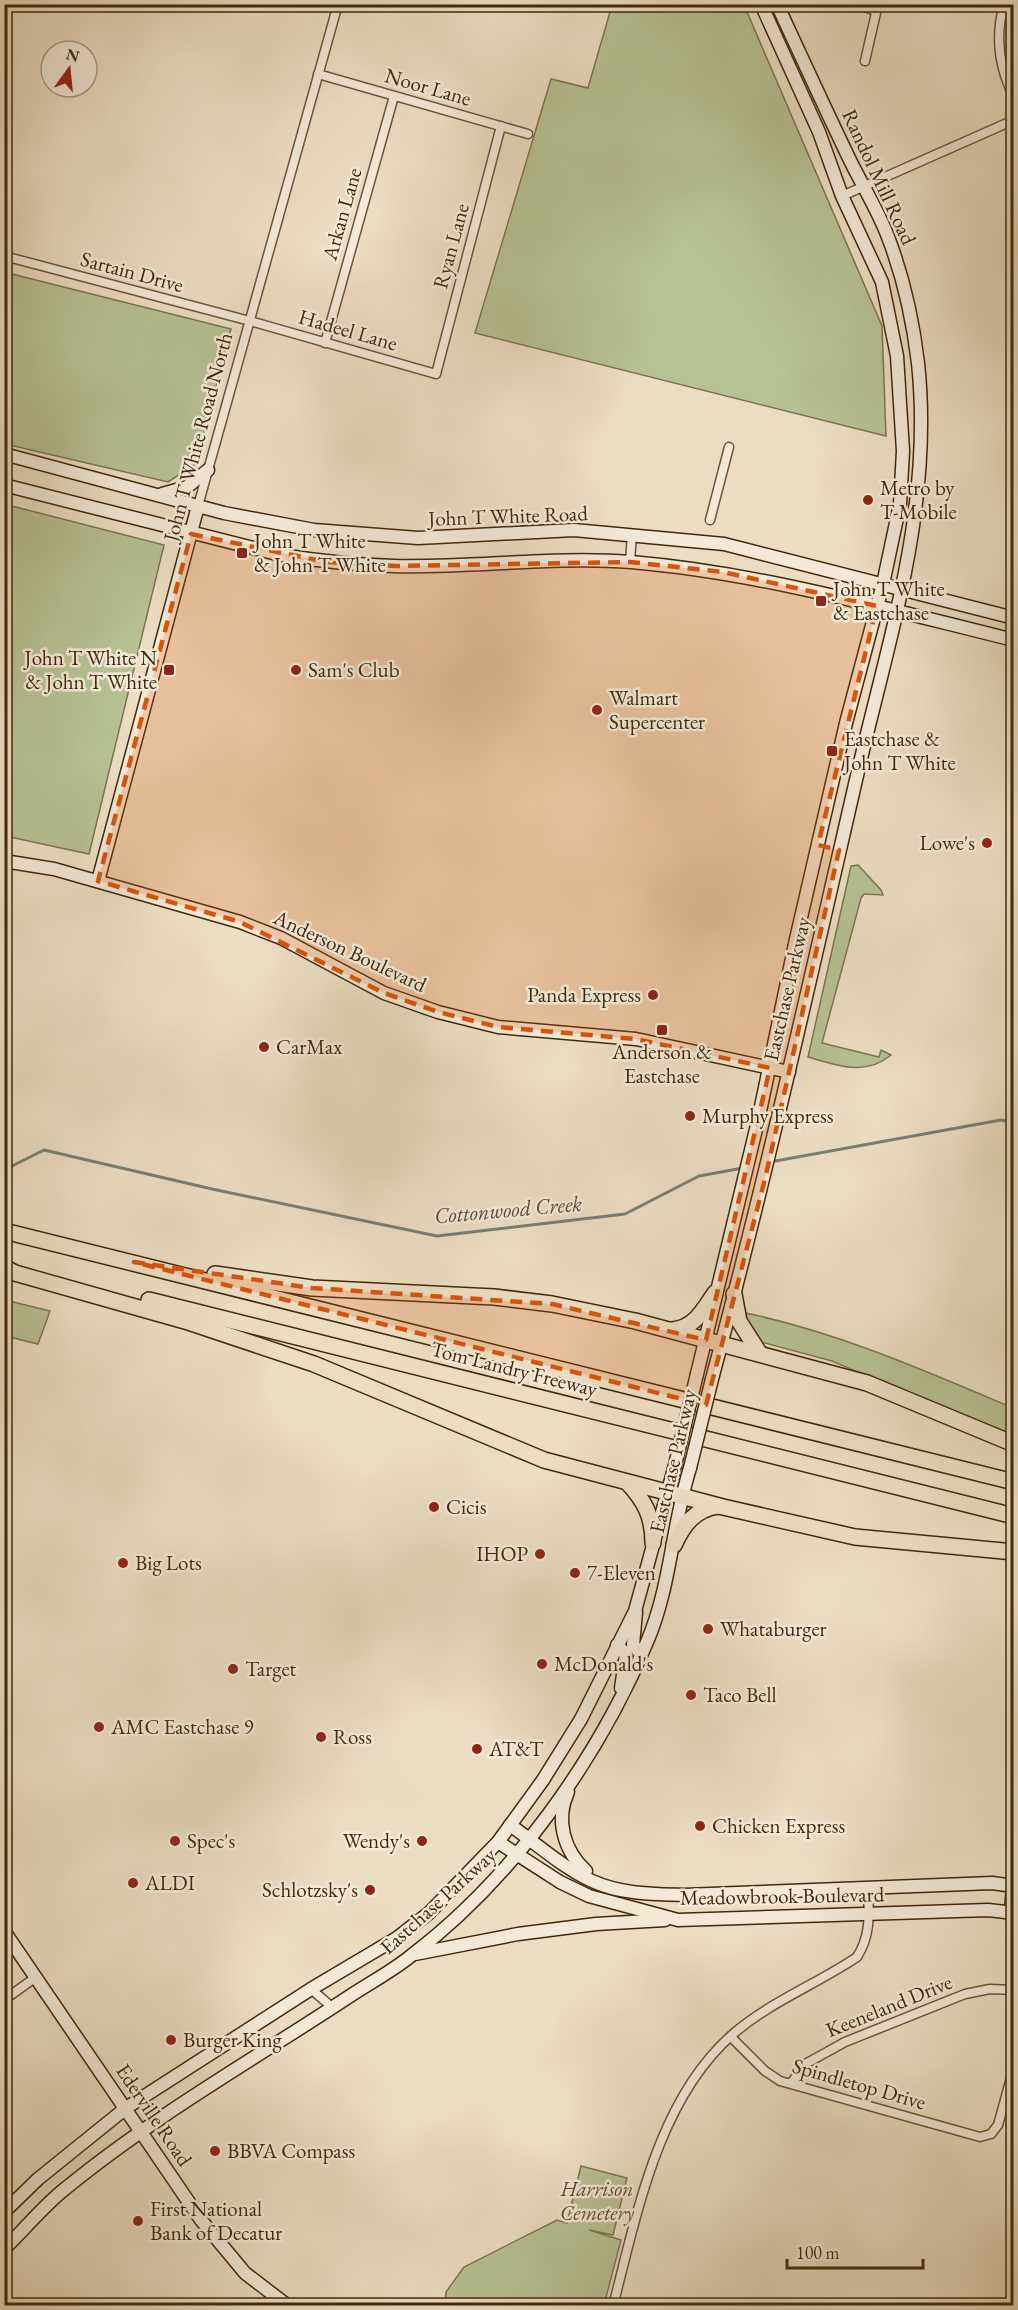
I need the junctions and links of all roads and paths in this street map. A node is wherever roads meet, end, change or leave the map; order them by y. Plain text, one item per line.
1 (338, 4) edge
2 (761, 4) edge
3 (777, 4) edge
4 (858, 4) edge
5 (1004, 4) edge
6 (877, 8) edge
7 (865, 62) dead end
8 (318, 74) junction
9 (394, 96) junction
10 (1014, 97) edge
11 (1014, 120) edge
12 (501, 126) junction
13 (528, 134) dead end
14 (865, 188) junction
15 (842, 196) junction
16 (4, 256) edge
17 (250, 321) junction
18 (325, 343) junction
19 (436, 374) joint
20 (729, 447) dead end
21 (4, 453) edge
22 (208, 470) junction
23 (4, 485) edge
24 (157, 495) junction
25 (198, 506) junction
26 (710, 520) dead end
27 (191, 534) junction
28 (632, 534) junction
29 (630, 562) junction
30 (883, 584) junction
31 (903, 589) junction
32 (877, 606) junction
33 (897, 611) junction
34 (1014, 618) edge
35 (1014, 640) edge
36 (818, 845) junction
37 (839, 850) junction
38 (4, 861) edge
39 (98, 881) junction
40 (770, 1068) junction
41 (789, 1072) junction
42 (4, 1231) edge
43 (134, 1262) junction
44 (4, 1265) edge
45 (715, 1293) junction
46 (734, 1294) junction
47 (671, 1330) junction
48 (706, 1340) junction
49 (722, 1344) junction
50 (760, 1354) junction
51 (1014, 1444) edge
52 (627, 1482) junction
53 (1014, 1482) edge
54 (674, 1494) junction
55 (719, 1505) junction
56 (1014, 1516) edge
57 (654, 1543) junction
58 (674, 1545) junction
59 (1014, 1552) edge
60 (635, 1611) junction
61 (617, 1645) junction
62 (641, 1654) junction
63 (622, 1692) junction
64 (576, 1775) junction
65 (510, 1825) junction
66 (529, 1839) junction
67 (498, 1842) junction
68 (517, 1855) junction
69 (600, 1884) junction
70 (1013, 1886) edge
71 (868, 1888) junction
72 (1013, 1915) edge
73 (869, 1916) junction
74 (678, 1920) junction
75 (4, 1931) edge
76 (414, 1954) junction
77 (36, 1977) junction
78 (311, 1989) junction
79 (1014, 1990) edge
80 (4, 2000) edge
81 (333, 2008) junction
82 (731, 2037) junction
83 (1014, 2067) edge
84 (790, 2084) junction
85 (126, 2108) junction
86 (143, 2132) junction
87 (4, 2212) edge
88 (4, 2249) edge
89 (272, 2301) edge
90 (287, 2305) edge
91 (613, 2306) edge

1 - 8 street, John T White Road North
2 - 15 main road, Randol Mill Road
3 - 14 main road, Randol Mill Road
4 - 6 street
5 - 10 street
6 - 7 street
8 - 9 street, Noor Lane
8 - 17 street, John T White Road North
9 - 12 street, Noor Lane
9 - 18 street, Arkan Lane
11 - 14 street
12 - 13 street, Noor Lane
12 - 19 street, Ryan Lane
14 - 15 street
14 - 31 main road, Randol Mill Road
15 - 30 main road, Randol Mill Road
16 - 17 street, Sartain Drive
17 - 18 street, Hadeel Lane
17 - 22 street, John T White Road North
18 - 19 street, Hadeel Lane
20 - 26 street
21 - 24 main road, John T White Road
22 - 24 main road
22 - 25 street, John T White Road North
23 - 27 main road
24 - 25 main road, John T White Road
25 - 27 main road, John T White Road North
25 - 28 main road, John T White Road
27 - 29 main road
27 - 39 main road, John T White Road North
28 - 29 street
28 - 30 main road, John T White Road
29 - 32 main road
30 - 31 main road, John T White Road
30 - 32 main road, Eastchase Parkway
31 - 33 main road, Eastchase Parkway
31 - 34 main road, John T White Road
32 - 33 main road
32 - 36 main road, Eastchase Parkway
33 - 35 main road
33 - 37 main road, Eastchase Parkway
36 - 37 main road
36 - 40 main road, Eastchase Parkway
37 - 41 main road, Eastchase Parkway
38 - 39 main road, Anderson Boulevard
39 - 40 main road, Anderson Boulevard
40 - 41 main road, Anderson Boulevard
40 - 45 main road, Eastchase Parkway
41 - 46 main road, Eastchase Parkway
42 - 43 highway, Tom Landry Freeway
43 - 47 highway
43 - 53 highway, Tom Landry Freeway
44 - 52 highway
44 - 56 highway, Tom Landry Freeway
45 - 47 highway
45 - 48 main road, Eastchase Parkway
46 - 49 main road, Eastchase Parkway
46 - 50 highway
47 - 48 highway
48 - 49 highway
48 - 54 main road, Eastchase Parkway, bridge
49 - 50 highway
49 - 54 main road, Eastchase Parkway, bridge
50 - 51 highway
52 - 54 highway
52 - 57 highway
54 - 55 highway
54 - 57 main road, Eastchase Parkway
54 - 58 main road, Eastchase Parkway
55 - 58 highway
55 - 59 highway
57 - 60 main road, Eastchase Parkway
58 - 62 main road, Eastchase Parkway
60 - 61 main road, Eastchase Parkway
60 - 62 main road
61 - 63 main road
61 - 65 main road, Eastchase Parkway
62 - 63 main road, Eastchase Parkway
63 - 64 main road, Eastchase Parkway
64 - 66 main road, Eastchase Parkway
64 - 69 main road
65 - 66 main road, Meadowbrook Boulevard
65 - 67 main road, Eastchase Parkway
66 - 68 main road, Eastchase Parkway
66 - 69 main road, Meadowbrook Boulevard
67 - 68 main road, Meadowbrook Boulevard
67 - 78 main road, Eastchase Parkway
68 - 74 main road, Meadowbrook Boulevard
68 - 76 main road, Eastchase Parkway
69 - 71 main road, Meadowbrook Boulevard
70 - 71 main road, Meadowbrook Boulevard
70 - 72 main road
71 - 73 street
72 - 73 main road, Meadowbrook Boulevard
73 - 74 main road, Meadowbrook Boulevard
73 - 82 street
74 - 76 main road
75 - 77 main road, Ederville Road
76 - 81 main road, Eastchase Parkway
77 - 80 street
77 - 85 main road, Ederville Road
78 - 81 street
78 - 85 main road, Eastchase Parkway
79 - 84 street, Keeneland Drive
81 - 86 main road, Eastchase Parkway
82 - 84 street, Spindletop Drive
82 - 91 street
83 - 84 street, Spindletop Drive
85 - 86 main road, Ederville Road
85 - 87 main road, Eastchase Parkway
86 - 88 main road, Eastchase Parkway
86 - 89 main road, Ederville Road
89 - 90 main road, Ederville Road

